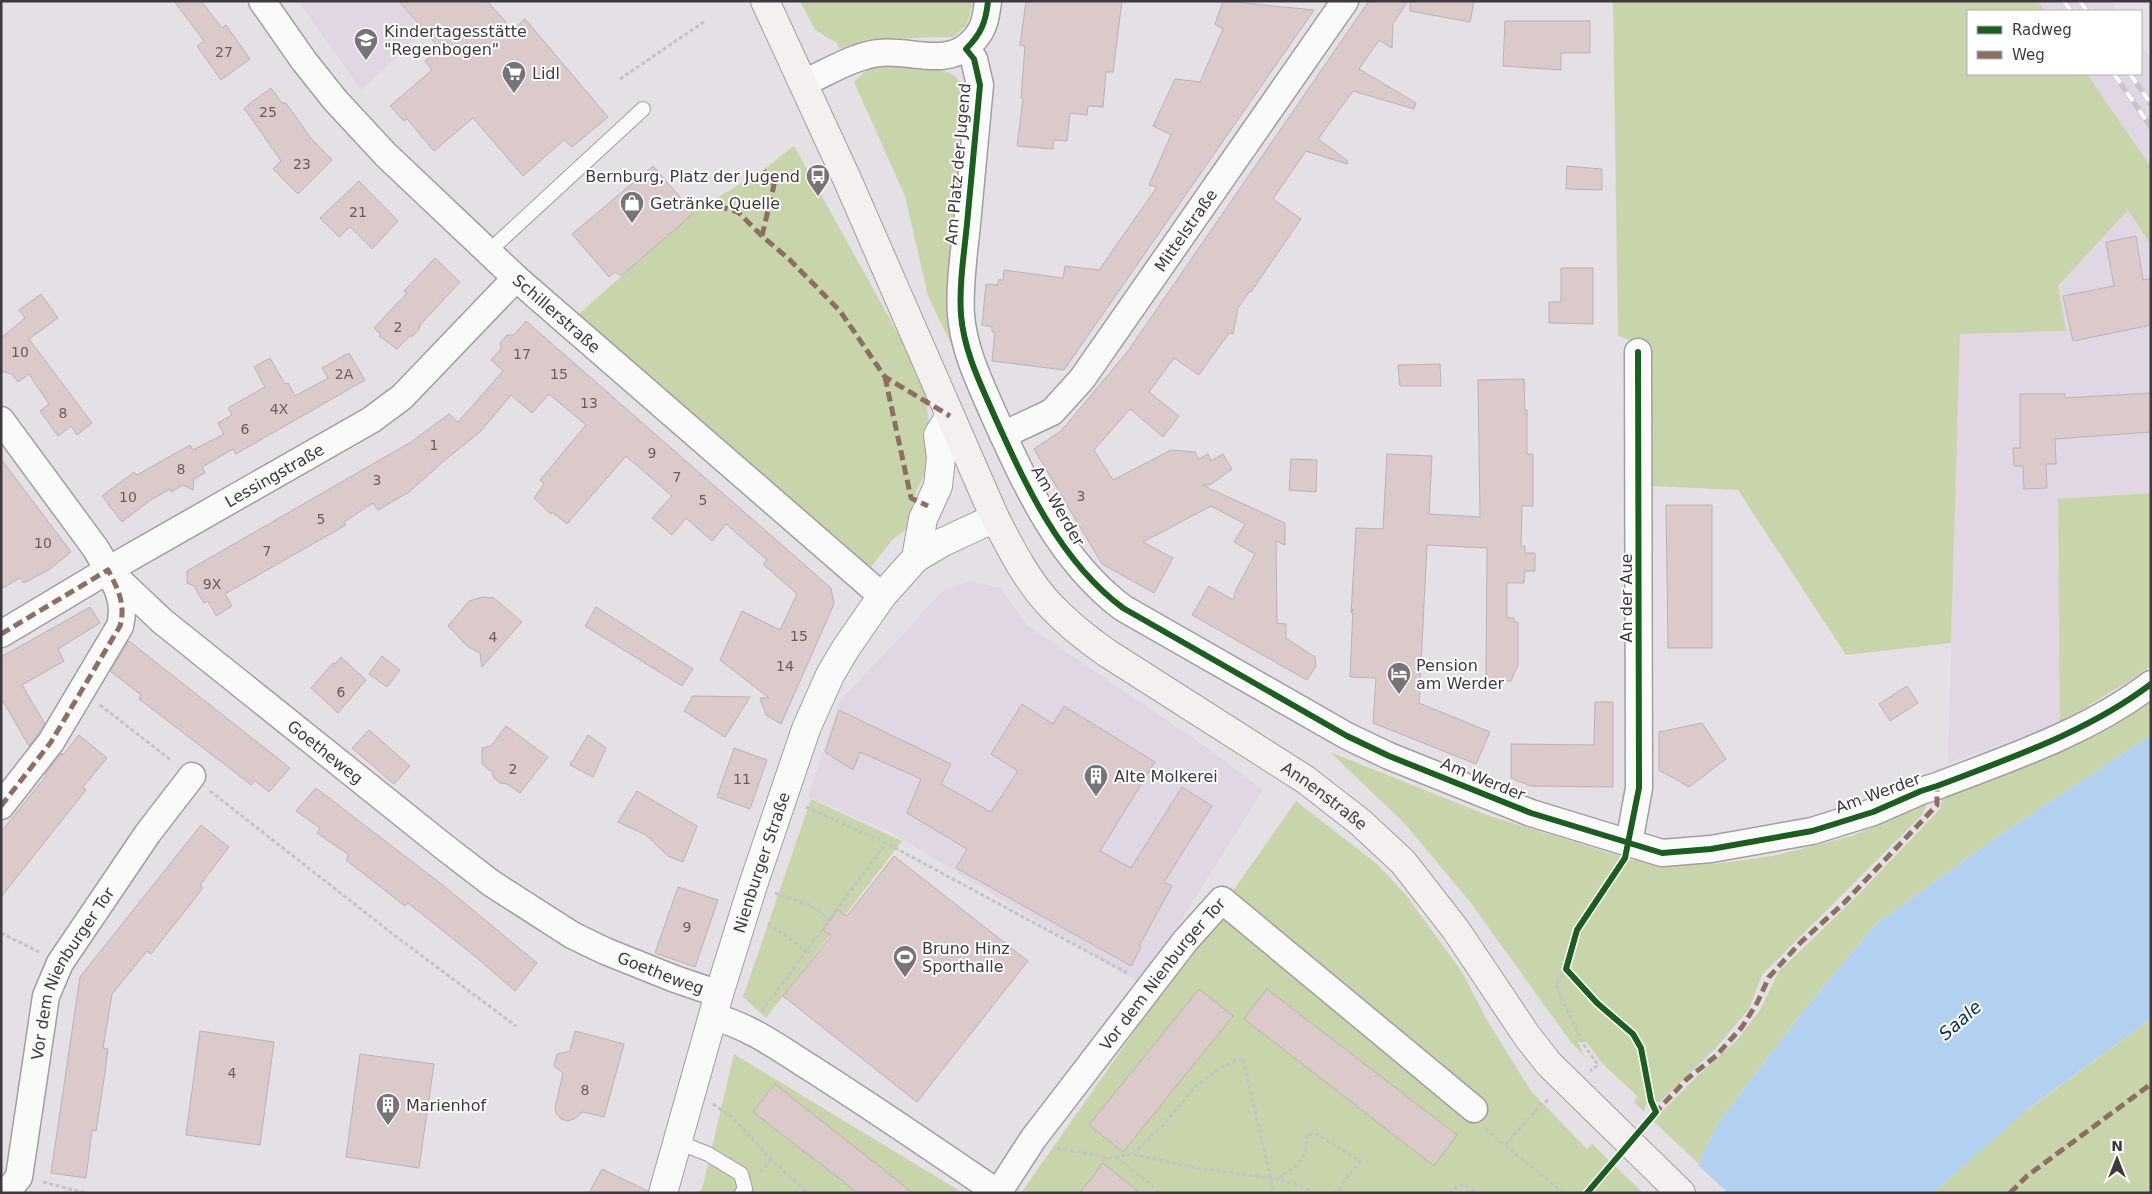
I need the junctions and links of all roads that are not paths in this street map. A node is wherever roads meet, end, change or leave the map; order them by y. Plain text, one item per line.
1 (262, 1) edge
2 (765, 1) edge
3 (988, 1) edge
4 (1345, 1) edge
5 (966, 49) junction
6 (803, 83) junction
7 (643, 109) dead end
8 (488, 252) junction
9 (516, 278) junction
10 (964, 340) joint
11 (1638, 352) dead end
12 (950, 416) junction
13 (1, 420) edge
14 (1003, 434) junction
15 (995, 518) junction
16 (916, 558) junction
17 (108, 570) junction
18 (882, 596) junction
19 (1, 634) edge
20 (2151, 684) edge
21 (192, 776) road end
22 (1, 806) edge
23 (1629, 843) junction
24 (716, 1005) junction
25 (1474, 1109) road end
26 (678, 1142) junction
27 (13, 1185) edge
28 (663, 1193) edge
29 (742, 1193) edge
30 (1681, 1193) edge

1 - 8 street, Schillerstraße
2 - 6 main road
3 - 5 street
4 - 14 street, Mittelstraße
5 - 6 street
5 - 10 street, Am Platz der Jugend
6 - 12 main road
7 - 8 lane
8 - 9 street, Schillerstraße
9 - 17 street, Lessingstraße
9 - 18 street, Schillerstraße
10 - 14 street, Am Werder
11 - 23 street, An der Aue
12 - 15 main road
12 - 16 street
13 - 17 street, Goetheweg
14 - 23 street, Am Werder
15 - 16 street, Nienburger Straße
15 - 30 main road, Annenstraße
16 - 18 street, Nienburger Straße
17 - 19 street, Lessingstraße
17 - 22 street
17 - 24 street, Goetheweg
18 - 24 street, Nienburger Straße
20 - 23 street, Am Werder
21 - 27 street, Vor dem Nienburger Tor
24 - 25 street, Vor dem Nienburger Tor
24 - 26 street, Nienburger Straße
26 - 28 street, Nienburger Straße
26 - 29 lane

